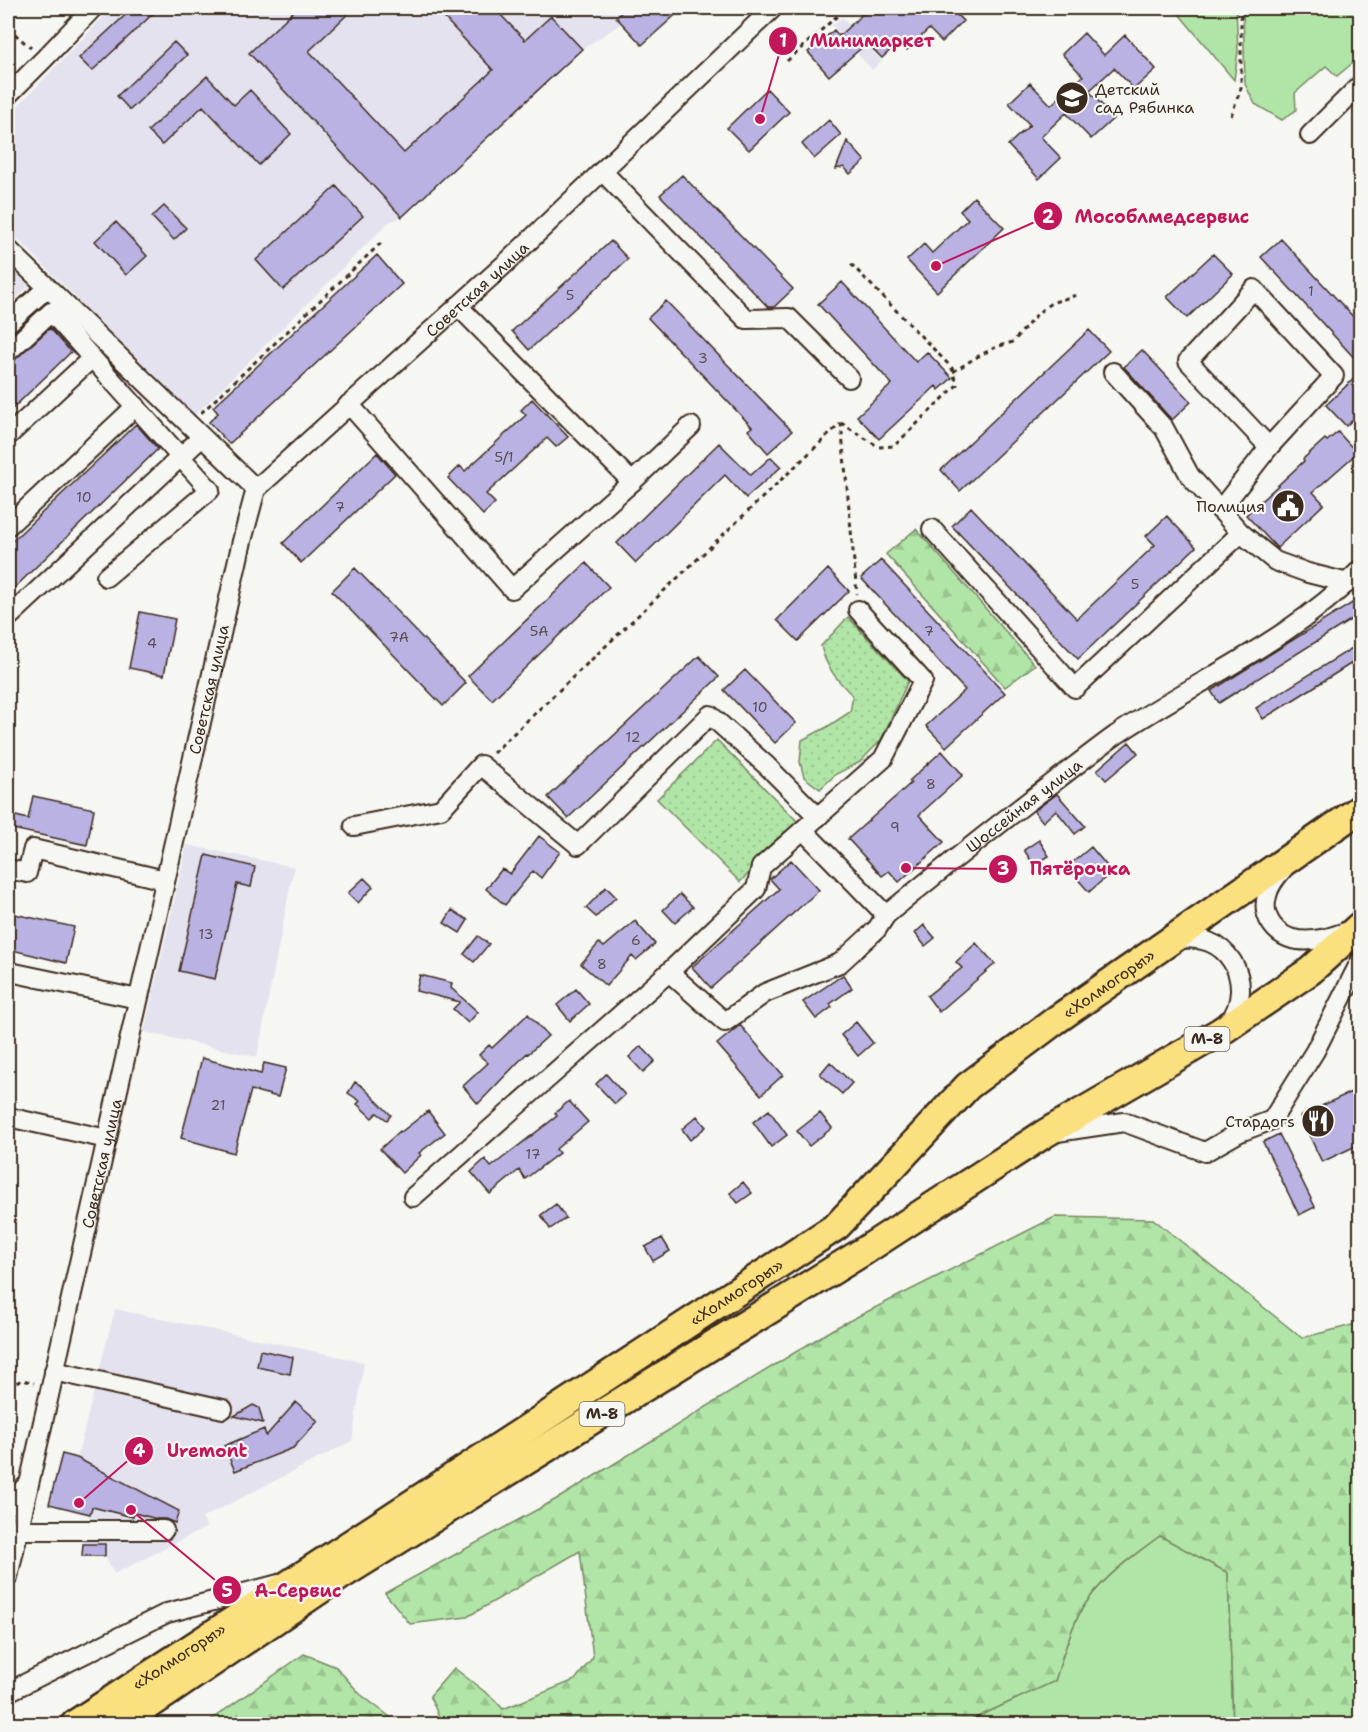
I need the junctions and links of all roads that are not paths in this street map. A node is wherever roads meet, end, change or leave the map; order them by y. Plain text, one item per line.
1 (93, 8) edge
2 (773, 8) edge
3 (1360, 85) edge
4 (8, 95) edge
5 (1310, 135) dead end
6 (602, 171) junction
7 (8, 249) edge
8 (47, 288) junction
9 (459, 306) junction
10 (8, 323) edge
11 (8, 352) edge
12 (92, 358) junction
13 (1113, 372) dead end
14 (849, 378) dead end
15 (349, 404) junction
16 (136, 406) junction
17 (691, 426) dead end
18 (8, 436) edge
19 (202, 437) junction
20 (1269, 447) junction
21 (182, 457) junction
22 (632, 482) junction
23 (256, 489) junction
24 (1220, 510) junction
25 (8, 526) edge
26 (932, 529) dead end
27 (1241, 533) junction
28 (1354, 576) edge
29 (106, 577) dead end
30 (858, 610) road end
31 (8, 618) edge
32 (1360, 809) edge
33 (818, 817) junction
34 (354, 826) dead end
35 (803, 830) junction
36 (1297, 853) junction
37 (8, 869) edge
38 (165, 880) junction
39 (886, 915) junction
40 (1360, 927) edge
41 (1160, 948) junction
42 (1360, 962) edge
43 (10, 972) dead end
44 (669, 972) junction
45 (138, 999) junction
46 (1220, 1032) junction
47 (8, 1117) edge
48 (1044, 1134) junction
49 (106, 1139) junction
50 (413, 1197) dead end
51 (52, 1379) junction
52 (224, 1409) dead end
53 (29, 1482) junction
54 (8, 1496) edge
55 (8, 1505) edge
56 (18, 1530) junction
57 (164, 1530) dead end
58 (8, 1577) edge
59 (295, 1579) junction
60 (8, 1692) edge
61 (75, 1725) edge
62 (121, 1725) edge

1 - 4 street
2 - 6 street, Советская улица
3 - 5 street
6 - 9 street, Советская улица
6 - 14 street
7 - 8 street
8 - 10 street
8 - 19 street
9 - 15 street, Советская улица
9 - 22 street
11 - 12 street
12 - 16 street
12 - 18 street
13 - 24 street
15 - 22 street
15 - 23 street, Советская улица
16 - 21 street
16 - 25 street
17 - 22 street
19 - 21 street
19 - 23 street
20 - 20 street
20 - 24 street
21 - 29 street
21 - 31 street
23 - 38 street, Советская улица
24 - 27 street
26 - 27 street
27 - 28 street
28 - 39 street, Шоссейная улица
30 - 33 street
32 - 36 highway, «Холмогоры» / М-8
33 - 34 street
33 - 35 street
35 - 39 street
35 - 44 street
36 - 40 street
36 - 41 highway, «Холмогоры» / М-8
37 - 38 street
38 - 45 street, Советская улица
39 - 44 street, Шоссейная улица
40 - 46 highway, «Холмогоры» / М-8
41 - 46 street
41 - 59 highway, «Холмогоры» / М-8
42 - 48 street
43 - 45 street
44 - 50 street
45 - 49 street, Советская улица
46 - 48 highway, «Холмогоры» / М-8
47 - 49 street
48 - 62 highway, «Холмогоры» / М-8
49 - 51 street, Советская улица
51 - 52 street
51 - 53 street, Советская улица
53 - 54 street
53 - 55 street
53 - 56 street, Советская улица
56 - 57 street
56 - 58 street, Советская улица
59 - 60 street
59 - 61 highway, «Холмогоры» / М-8

